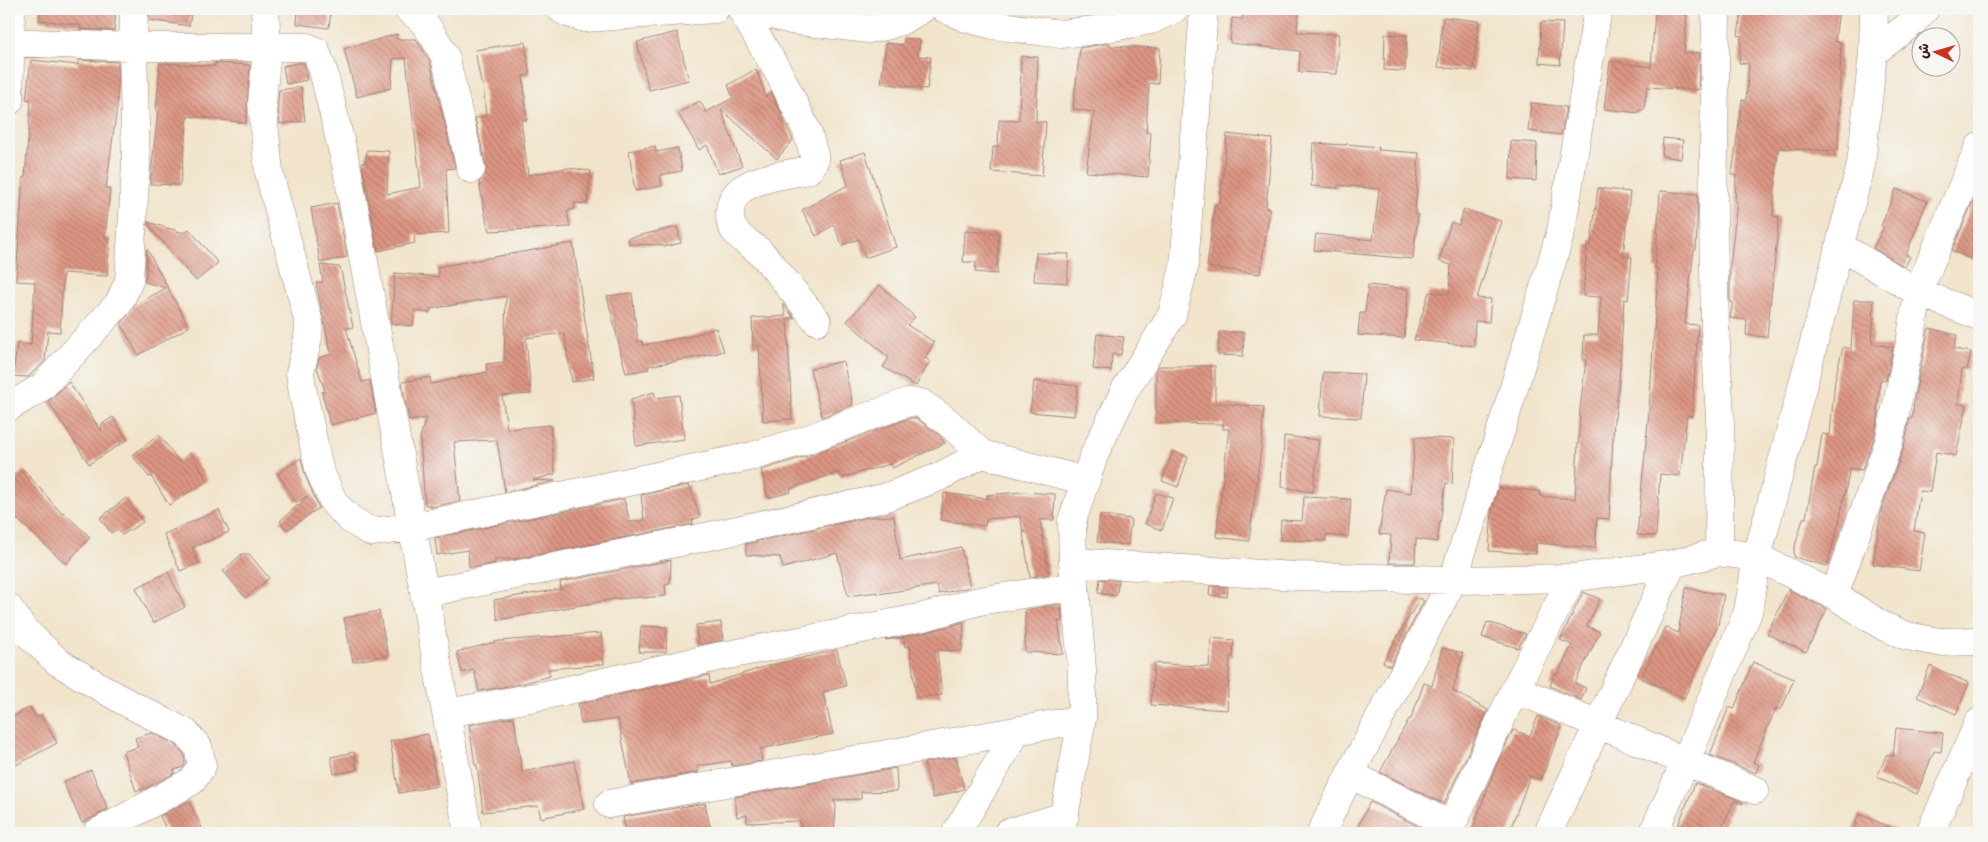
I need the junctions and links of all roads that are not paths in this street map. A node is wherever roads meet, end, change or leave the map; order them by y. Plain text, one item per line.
1 (11, 9) edge
2 (134, 9) edge
3 (266, 9) edge
4 (408, 9) edge
5 (561, 9) edge
6 (715, 9) edge
7 (741, 9) edge
8 (748, 9) edge
9 (922, 9) edge
10 (945, 9) edge
11 (1174, 9) edge
12 (1204, 9) edge
13 (1598, 9) edge
14 (1716, 9) edge
15 (1874, 9) edge
16 (1925, 9) edge
17 (1113, 17) edge
18 (10, 42) junction
19 (133, 47) junction
20 (266, 48) junction
21 (1873, 53) junction
22 (9, 101) edge
23 (1979, 147) edge
24 (471, 169) dead end
25 (1841, 247) junction
26 (1918, 292) junction
27 (1979, 316) edge
28 (817, 321) dead end
29 (9, 407) edge
30 (982, 454) junction
31 (1086, 481) junction
32 (414, 527) junction
33 (1719, 552) junction
34 (1757, 557) junction
35 (1672, 564) junction
36 (1074, 574) junction
37 (1572, 578) junction
38 (1452, 580) junction
39 (425, 593) junction
40 (1834, 596) junction
41 (9, 608) edge
42 (1979, 642) edge
43 (1515, 689) junction
44 (447, 713) junction
45 (1082, 719) junction
46 (1979, 722) edge
47 (1599, 724) junction
48 (1018, 730) junction
49 (1685, 763) junction
50 (1350, 774) junction
51 (1755, 790) dead end
52 (609, 804) dead end
53 (1063, 824) edge
54 (1450, 829) edge
55 (96, 833) edge
56 (468, 833) edge
57 (956, 833) edge
58 (1008, 833) edge
59 (1321, 833) edge
60 (1548, 833) edge
61 (1653, 833) edge
62 (1930, 833) edge

1 - 18 street
2 - 19 street
3 - 20 street
4 - 24 street
5 - 6 street
7 - 28 street
8 - 9 street
10 - 17 street
11 - 17 street
12 - 31 street
13 - 38 street
14 - 33 street
15 - 21 street
16 - 21 street
18 - 19 street
18 - 22 street
19 - 20 street
19 - 29 street
20 - 32 street
20 - 32 street
21 - 25 street
23 - 26 street
25 - 26 street
25 - 34 street
26 - 27 street
26 - 40 street
30 - 31 street
30 - 32 street
30 - 39 street
31 - 36 street
32 - 39 street
33 - 34 street
33 - 35 street
34 - 40 street
34 - 49 street
35 - 37 street
35 - 47 street
36 - 38 street
36 - 44 street
36 - 45 street
37 - 38 street
37 - 43 street
38 - 50 street
39 - 44 street
40 - 42 street
41 - 55 street
43 - 47 street
43 - 54 street
44 - 56 street
45 - 48 street
45 - 53 street
46 - 62 street
47 - 49 street
47 - 60 street
48 - 52 street
48 - 57 street
49 - 51 street
49 - 61 street
50 - 54 street
50 - 59 street
53 - 58 street

